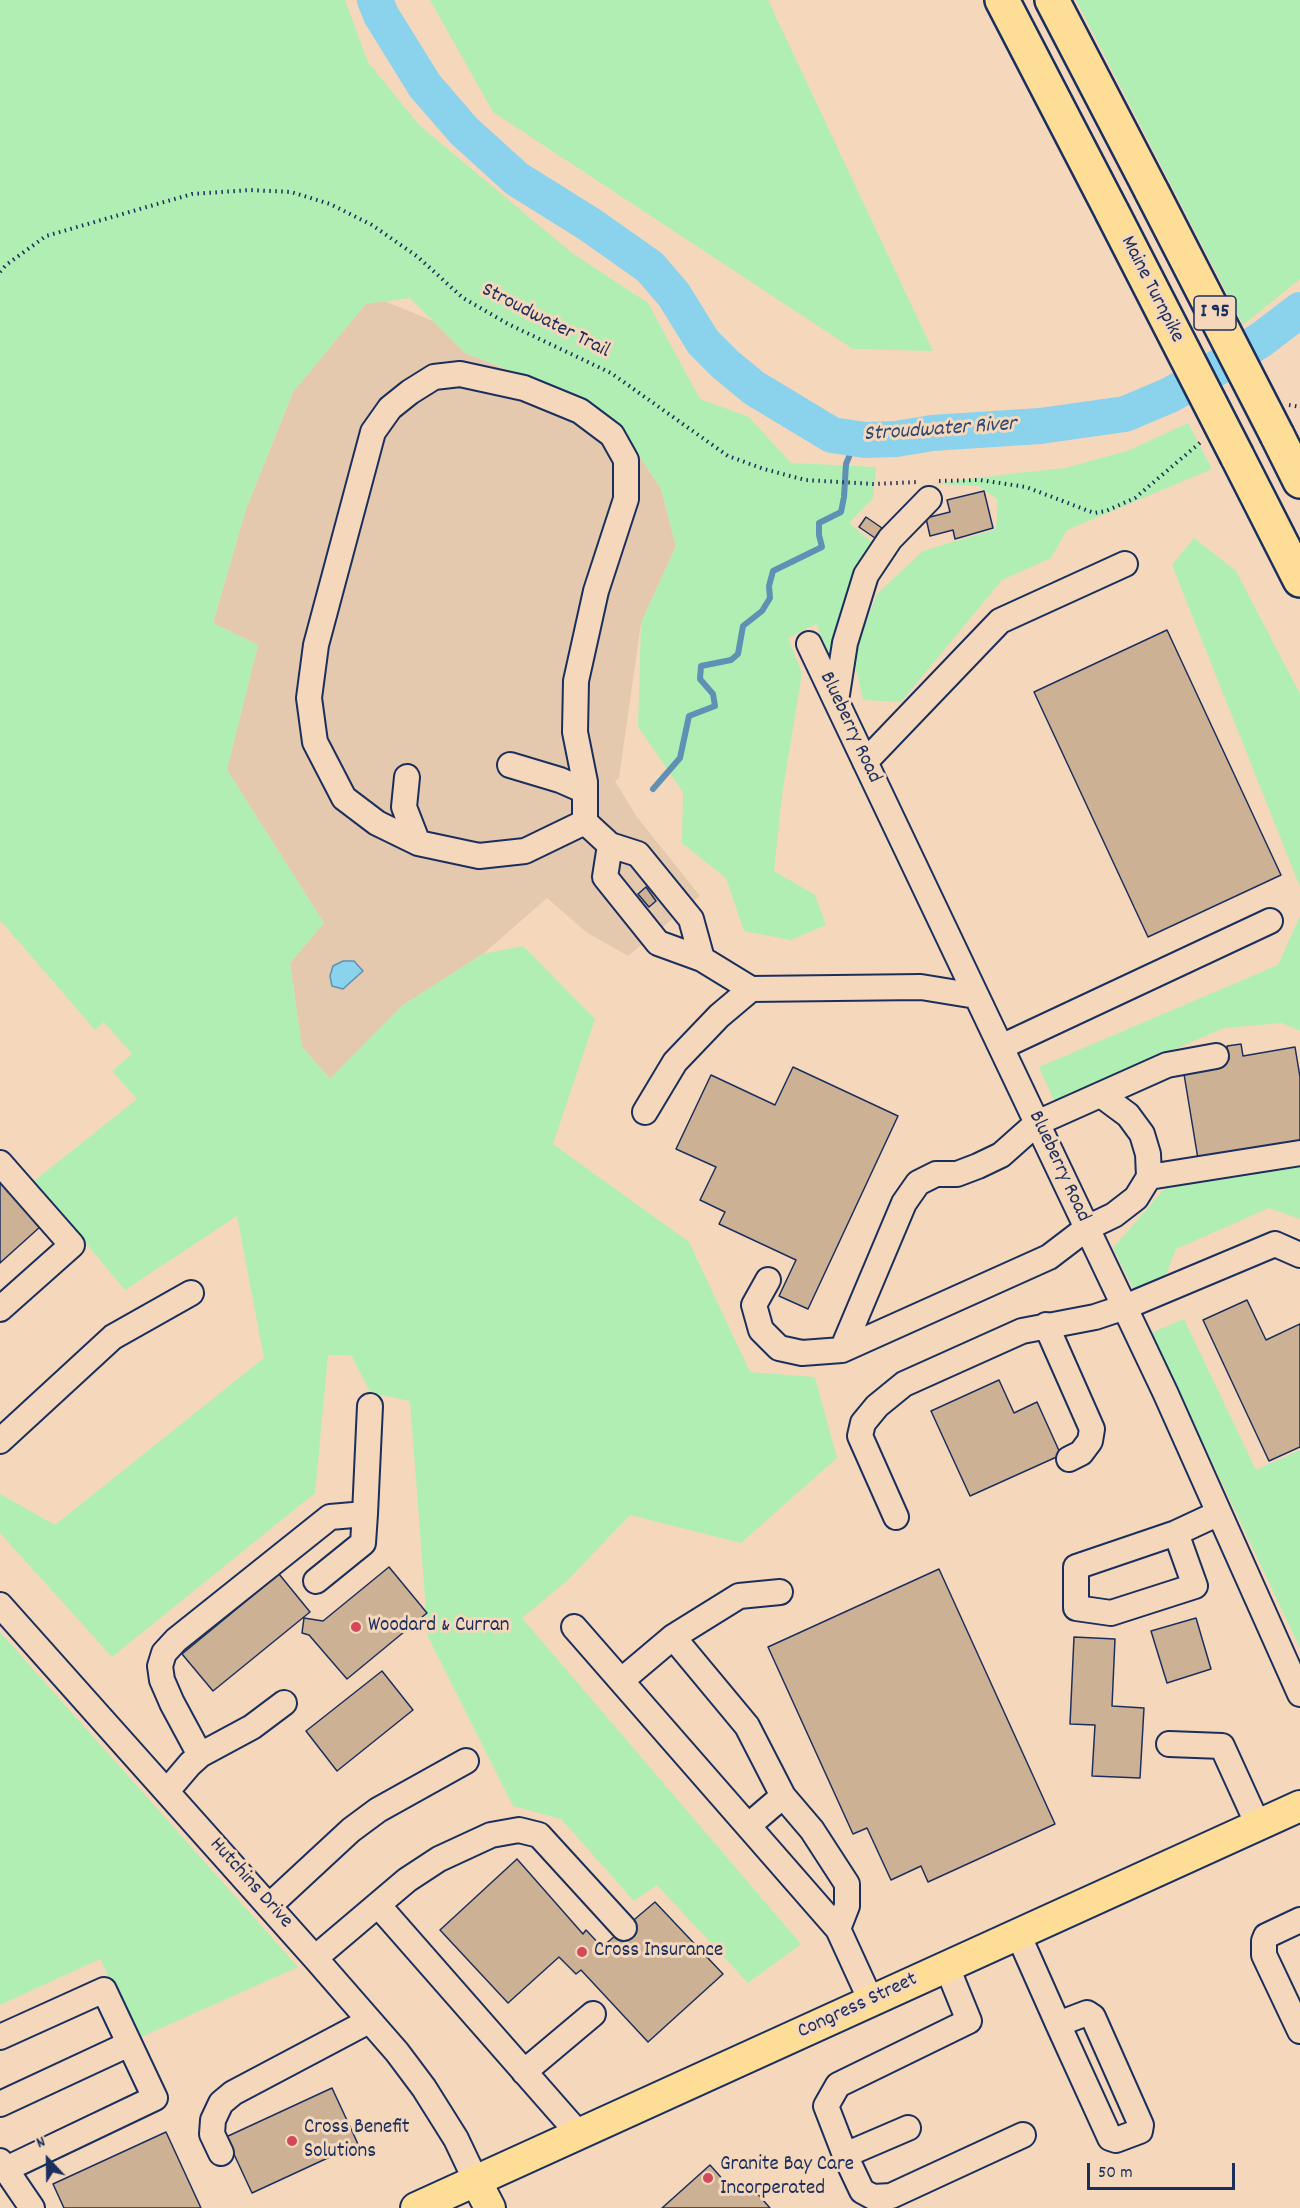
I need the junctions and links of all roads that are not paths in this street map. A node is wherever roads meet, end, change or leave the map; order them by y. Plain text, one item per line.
1 (1002, 0) edge
2 (1052, 0) edge
3 (1300, 481) edge
4 (927, 488) road end
5 (1125, 564) dead end
6 (1300, 580) edge
7 (809, 644) dead end
8 (836, 700) junction
9 (865, 762) junction
10 (510, 765) dead end
11 (407, 777) dead end
12 (585, 791) junction
13 (585, 822) junction
14 (418, 843) junction
15 (609, 845) junction
16 (1270, 921) dead end
17 (702, 959) junction
18 (751, 988) junction
19 (976, 996) junction
20 (1001, 1047) junction
21 (1216, 1056) dead end
22 (1101, 1095) junction
23 (645, 1112) dead end
24 (1037, 1124) junction
25 (1300, 1153) edge
26 (0, 1163) edge
27 (1149, 1177) junction
28 (1087, 1228) junction
29 (1300, 1255) edge
30 (768, 1280) dead end
31 (191, 1293) dead end
32 (1125, 1308) junction
33 (0, 1309) edge
34 (1046, 1325) junction
35 (842, 1350) junction
36 (370, 1406) dead end
37 (0, 1441) edge
38 (1069, 1460) dead end
39 (1219, 1513) junction
40 (365, 1514) junction
41 (896, 1517) dead end
42 (1176, 1533) junction
43 (316, 1581) dead end
44 (780, 1592) dead end
45 (0, 1605) edge
46 (574, 1627) dead end
47 (673, 1638) junction
48 (622, 1680) junction
49 (1300, 1694) edge
50 (284, 1703) dead end
51 (1169, 1744) dead end
52 (200, 1755) junction
53 (466, 1761) dead end
54 (167, 1791) junction
55 (783, 1796) junction
56 (1300, 1806) edge
57 (1258, 1825) junction
58 (748, 1826) junction
59 (378, 1905) junction
60 (269, 1906) junction
61 (1300, 1920) edge
62 (624, 1928) dead end
63 (838, 1929) junction
64 (1018, 1934) junction
65 (315, 1958) junction
66 (947, 1967) junction
67 (871, 2001) junction
68 (593, 2014) dead end
69 (369, 2021) junction
70 (1058, 2024) junction
71 (1300, 2031) edge
72 (0, 2037) edge
73 (129, 2044) junction
74 (524, 2072) junction
75 (0, 2104) edge
76 (908, 2128) dead end
77 (579, 2134) junction
78 (1023, 2135) dead end
79 (221, 2154) dead end
80 (845, 2155) junction
81 (2, 2166) edge
82 (476, 2181) junction
83 (32, 2208) edge
84 (416, 2208) edge
85 (490, 2208) edge

1 - 6 highway, Maine Turnpike / I 95, bridge
2 - 3 highway, I 95, bridge
4 - 8 street
5 - 9 street
7 - 8 street, Blueberry Road
8 - 9 street, Blueberry Road
9 - 19 street, Blueberry Road
10 - 12 street
11 - 14 street
12 - 13 street
12 - 14 street
13 - 14 street
13 - 15 street
15 - 17 street
15 - 17 street
16 - 20 street
17 - 18 street
18 - 19 street
18 - 23 street
19 - 20 street, Blueberry Road
20 - 24 street, Blueberry Road
21 - 22 street
22 - 24 street
22 - 27 street
24 - 28 street, Blueberry Road
24 - 35 street
25 - 27 street
26 - 33 street
27 - 28 street
28 - 32 street, Blueberry Road
28 - 35 street
29 - 32 street
30 - 35 street
31 - 37 street
32 - 34 street
32 - 39 street, Blueberry Road
34 - 38 street
34 - 41 street
36 - 40 street
39 - 42 street
39 - 49 street, Blueberry Road
40 - 43 street
40 - 52 street
42 - 42 street
44 - 47 street
45 - 54 street, Hutchins Drive
46 - 48 street
47 - 48 street
47 - 55 street
48 - 58 street
50 - 52 street
51 - 57 street
52 - 54 street
53 - 60 street
54 - 60 street, Hutchins Drive
55 - 58 street
55 - 63 street
56 - 57 main road, Congress Street
57 - 64 main road, Congress Street
58 - 63 street
59 - 62 street
59 - 65 street
59 - 74 street
60 - 65 street, Hutchins Drive
61 - 71 street
63 - 67 street
64 - 66 main road, Congress Street
64 - 70 street
65 - 69 street, Hutchins Drive
66 - 67 main road, Congress Street
66 - 80 street
67 - 77 main road, Congress Street
68 - 74 street
69 - 79 street
69 - 82 street, Hutchins Drive
70 - 70 street
72 - 73 street
73 - 75 street
73 - 81 street
74 - 77 street
76 - 80 street
77 - 82 main road, Congress Street
78 - 80 street
81 - 83 street
82 - 84 main road, Congress Street
82 - 85 main road

